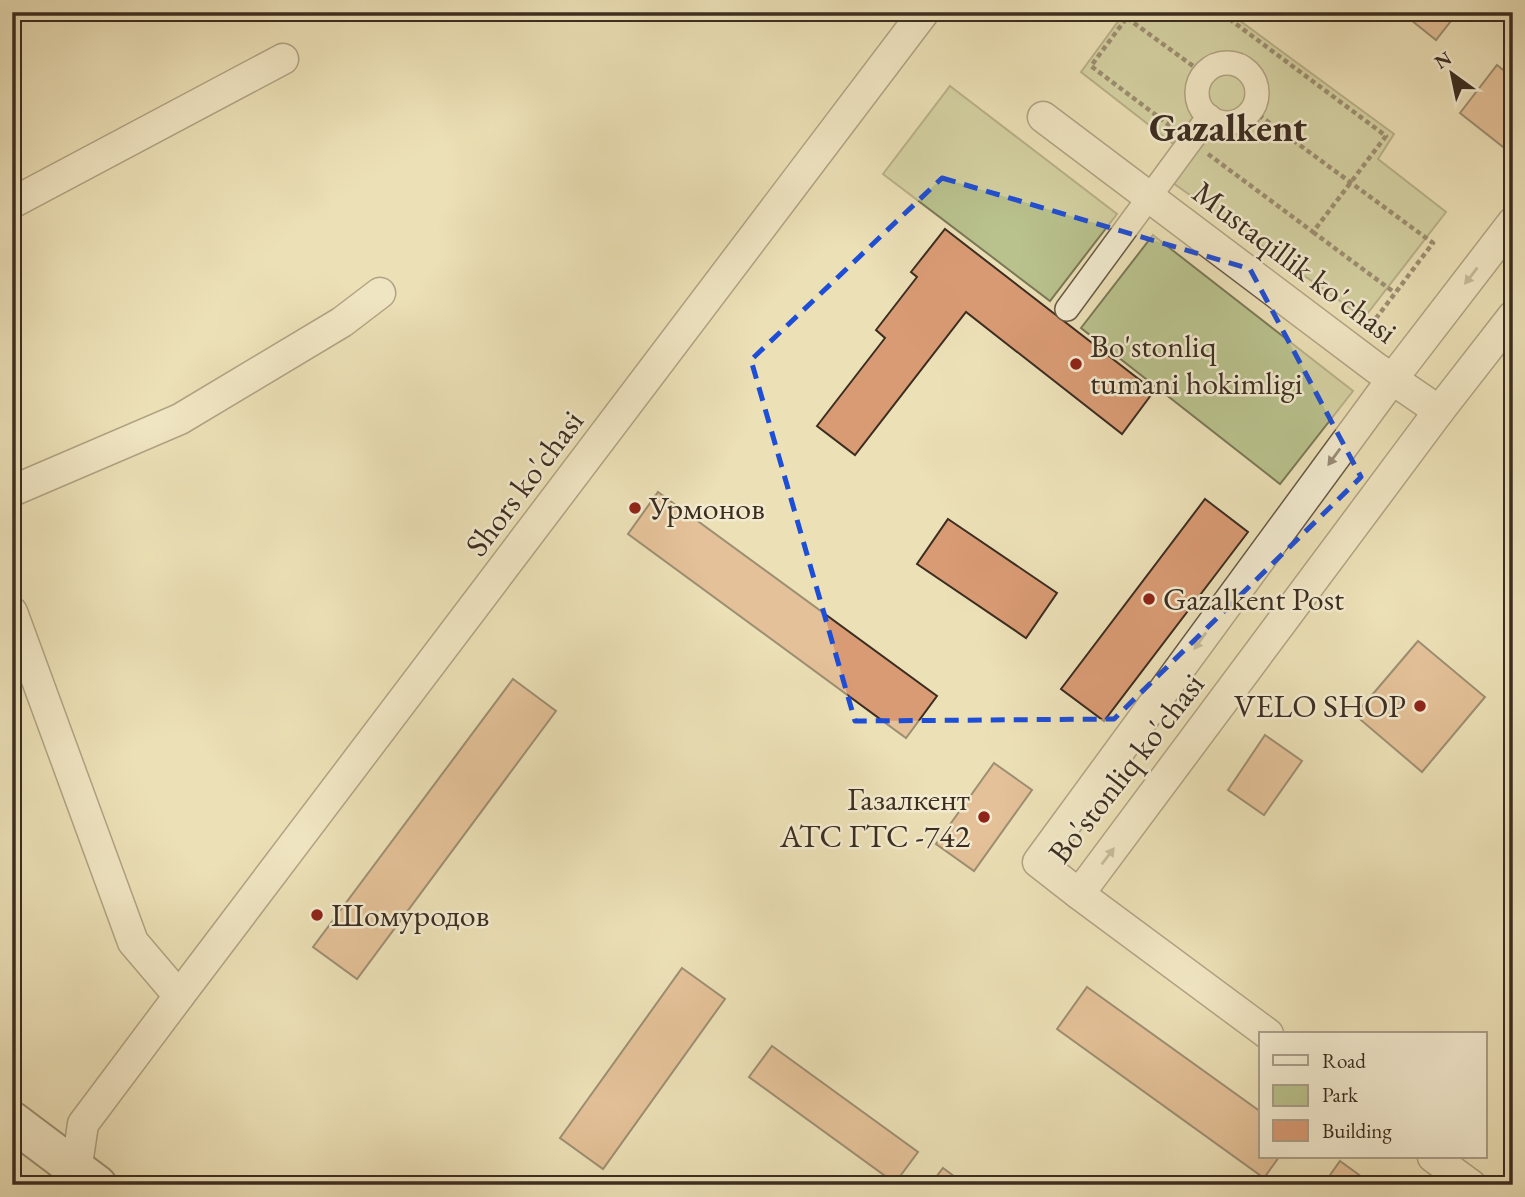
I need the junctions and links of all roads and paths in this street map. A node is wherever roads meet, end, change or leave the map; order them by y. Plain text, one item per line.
1 (924, 12) edge
2 (1131, 12) edge
3 (1220, 12) edge
4 (1127, 18) junction
5 (283, 59) dead end
6 (1204, 74) junction
7 (1252, 110) junction
8 (1209, 116) junction
9 (1043, 117) dead end
10 (1191, 141) junction
11 (1351, 183) junction
12 (1149, 197) junction
13 (12, 203) edge
14 (1513, 222) edge
15 (1313, 233) junction
16 (1395, 292) junction
17 (380, 293) dead end
18 (1067, 309) dead end
19 (1513, 316) edge
20 (1374, 321) dead end
21 (1393, 378) junction
22 (1439, 411) junction
23 (12, 491) edge
24 (12, 612) edge
25 (1079, 894) junction
26 (179, 996) junction
27 (1265, 1032) edge
28 (12, 1122) edge
29 (1434, 1158) edge
30 (82, 1180) edge
31 (1471, 1185) edge

1 - 26 street, Shors ko'chasi
2 - 4 path
3 - 11 path
4 - 6 path
4 - 10 path
5 - 13 street
6 - 7 street
6 - 8 street
7 - 8 street
7 - 11 path
8 - 10 street
9 - 12 street, Mustaqillik ko'chasi
10 - 12 street
10 - 15 path
11 - 15 path
11 - 16 path
12 - 18 street
12 - 21 street, Mustaqillik ko'chasi
14 -> 21 street, Bo'stonliq ko'chasi
15 - 16 path
16 - 20 path
17 - 23 street
19 - 22 street, Bo'stonliq ko'chasi
21 - 22 street, Mustaqillik ko'chasi
21 -> 25 street, Bo'stonliq ko'chasi
25 -> 22 street, Bo'stonliq ko'chasi
24 - 26 street
25 - 27 street
26 - 30 street, Shors ko'chasi
28 - 30 main road
29 - 31 street

